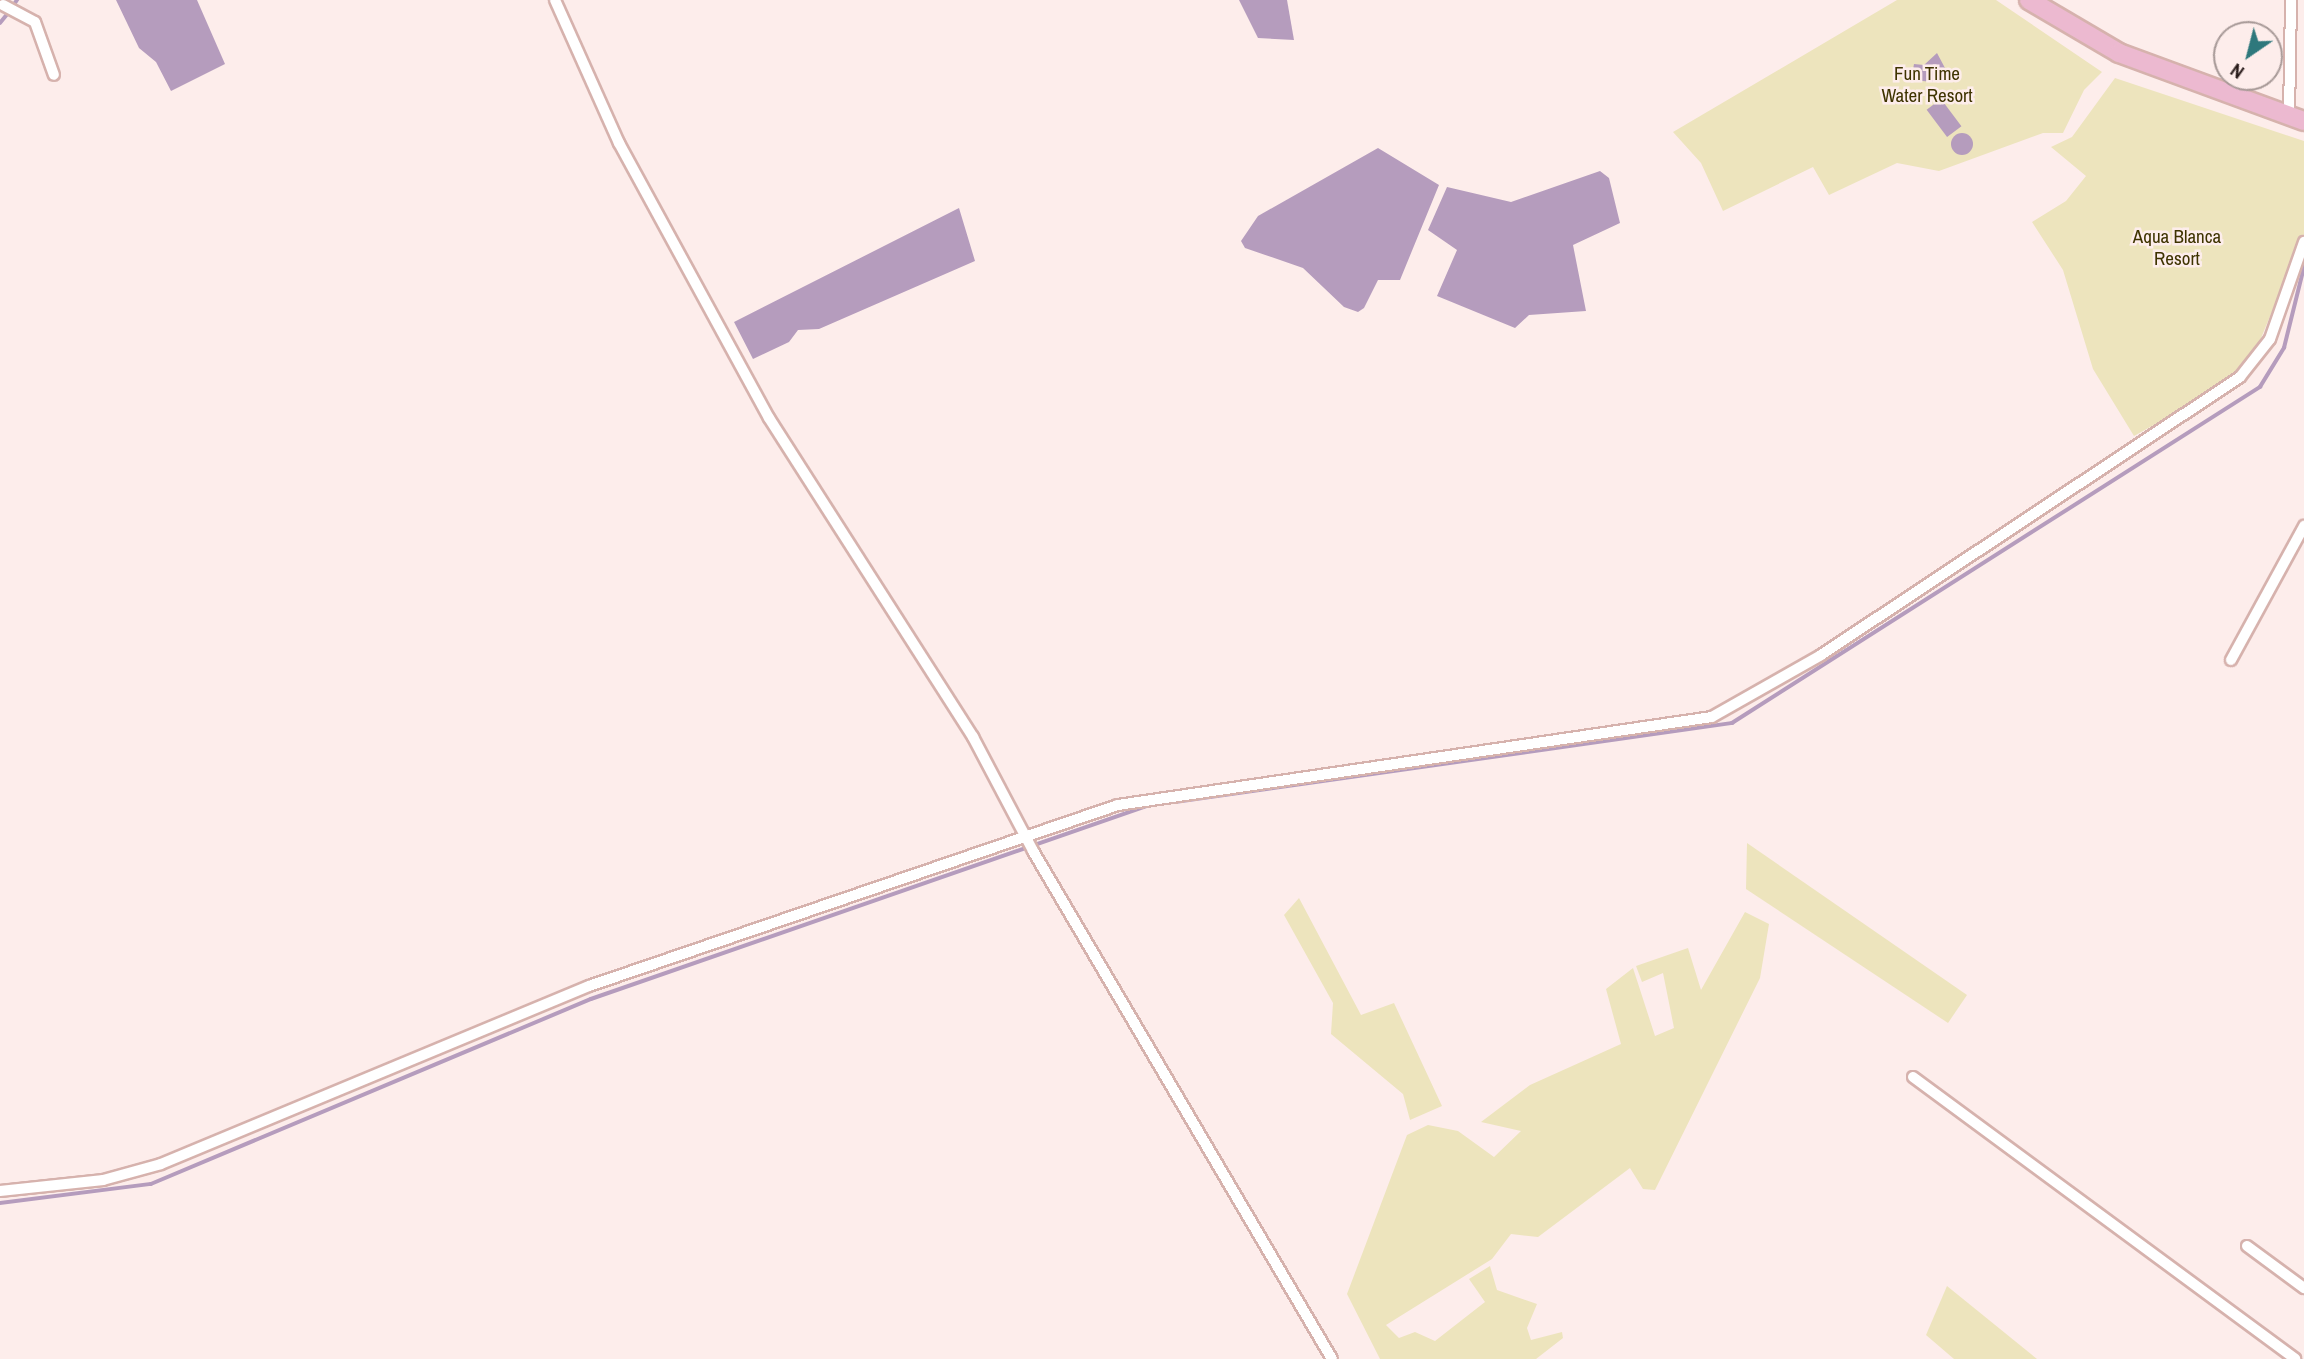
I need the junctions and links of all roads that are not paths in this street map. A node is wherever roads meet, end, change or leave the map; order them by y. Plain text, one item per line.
1 (555, 0) edge
2 (2029, 0) edge
3 (2291, 0) edge
4 (3, 4) edge
5 (54, 75) dead end
6 (2296, 119) edge
7 (2304, 242) edge
8 (2304, 526) edge
9 (2231, 660) dead end
10 (1029, 844) junction
11 (1913, 1077) dead end
12 (0, 1191) edge
13 (2246, 1246) dead end
14 (2304, 1288) edge
15 (1332, 1359) edge
16 (2295, 1359) edge

1 - 10 street
2 - 6 main road
3 - 6 street
4 - 5 street
7 - 10 street
8 - 9 street
10 - 12 street
10 - 15 street
11 - 16 street
13 - 14 street

